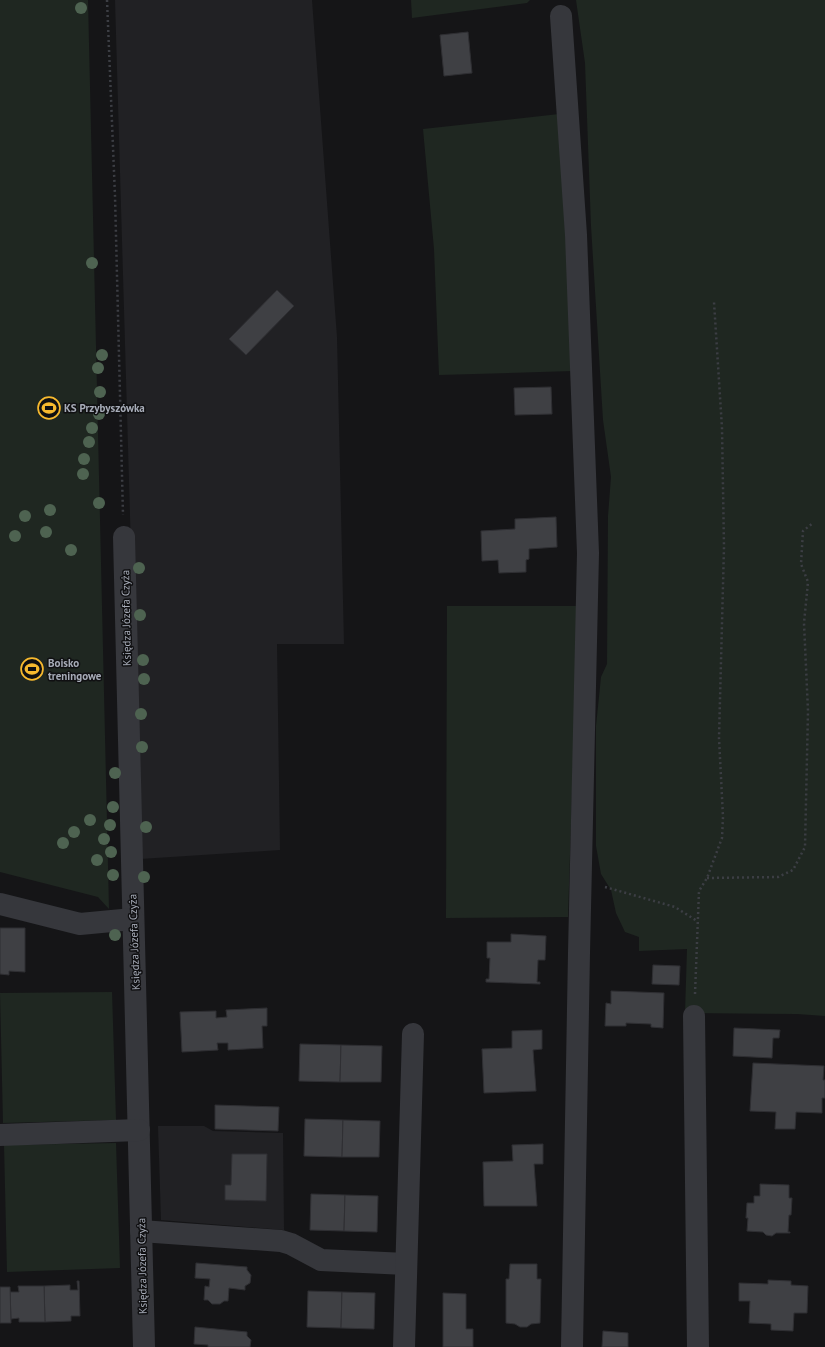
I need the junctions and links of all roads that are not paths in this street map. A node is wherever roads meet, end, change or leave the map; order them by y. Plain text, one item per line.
1 (561, 16) dead end
2 (124, 537) road end
3 (0, 904) edge
4 (133, 919) junction
5 (694, 1016) road end
6 (413, 1034) dead end
7 (139, 1130) junction
8 (0, 1134) edge
9 (140, 1231) junction
10 (406, 1264) junction
11 (144, 1347) edge
12 (404, 1347) edge
13 (572, 1347) edge
14 (698, 1347) edge

1 - 13 street
2 - 4 street, Księdza Józefa Czyża
3 - 4 street
4 - 7 street, Księdza Józefa Czyża
5 - 14 street
6 - 10 street
7 - 8 street
7 - 9 street, Księdza Józefa Czyża
9 - 10 street
9 - 11 street, Księdza Józefa Czyża
10 - 12 street

